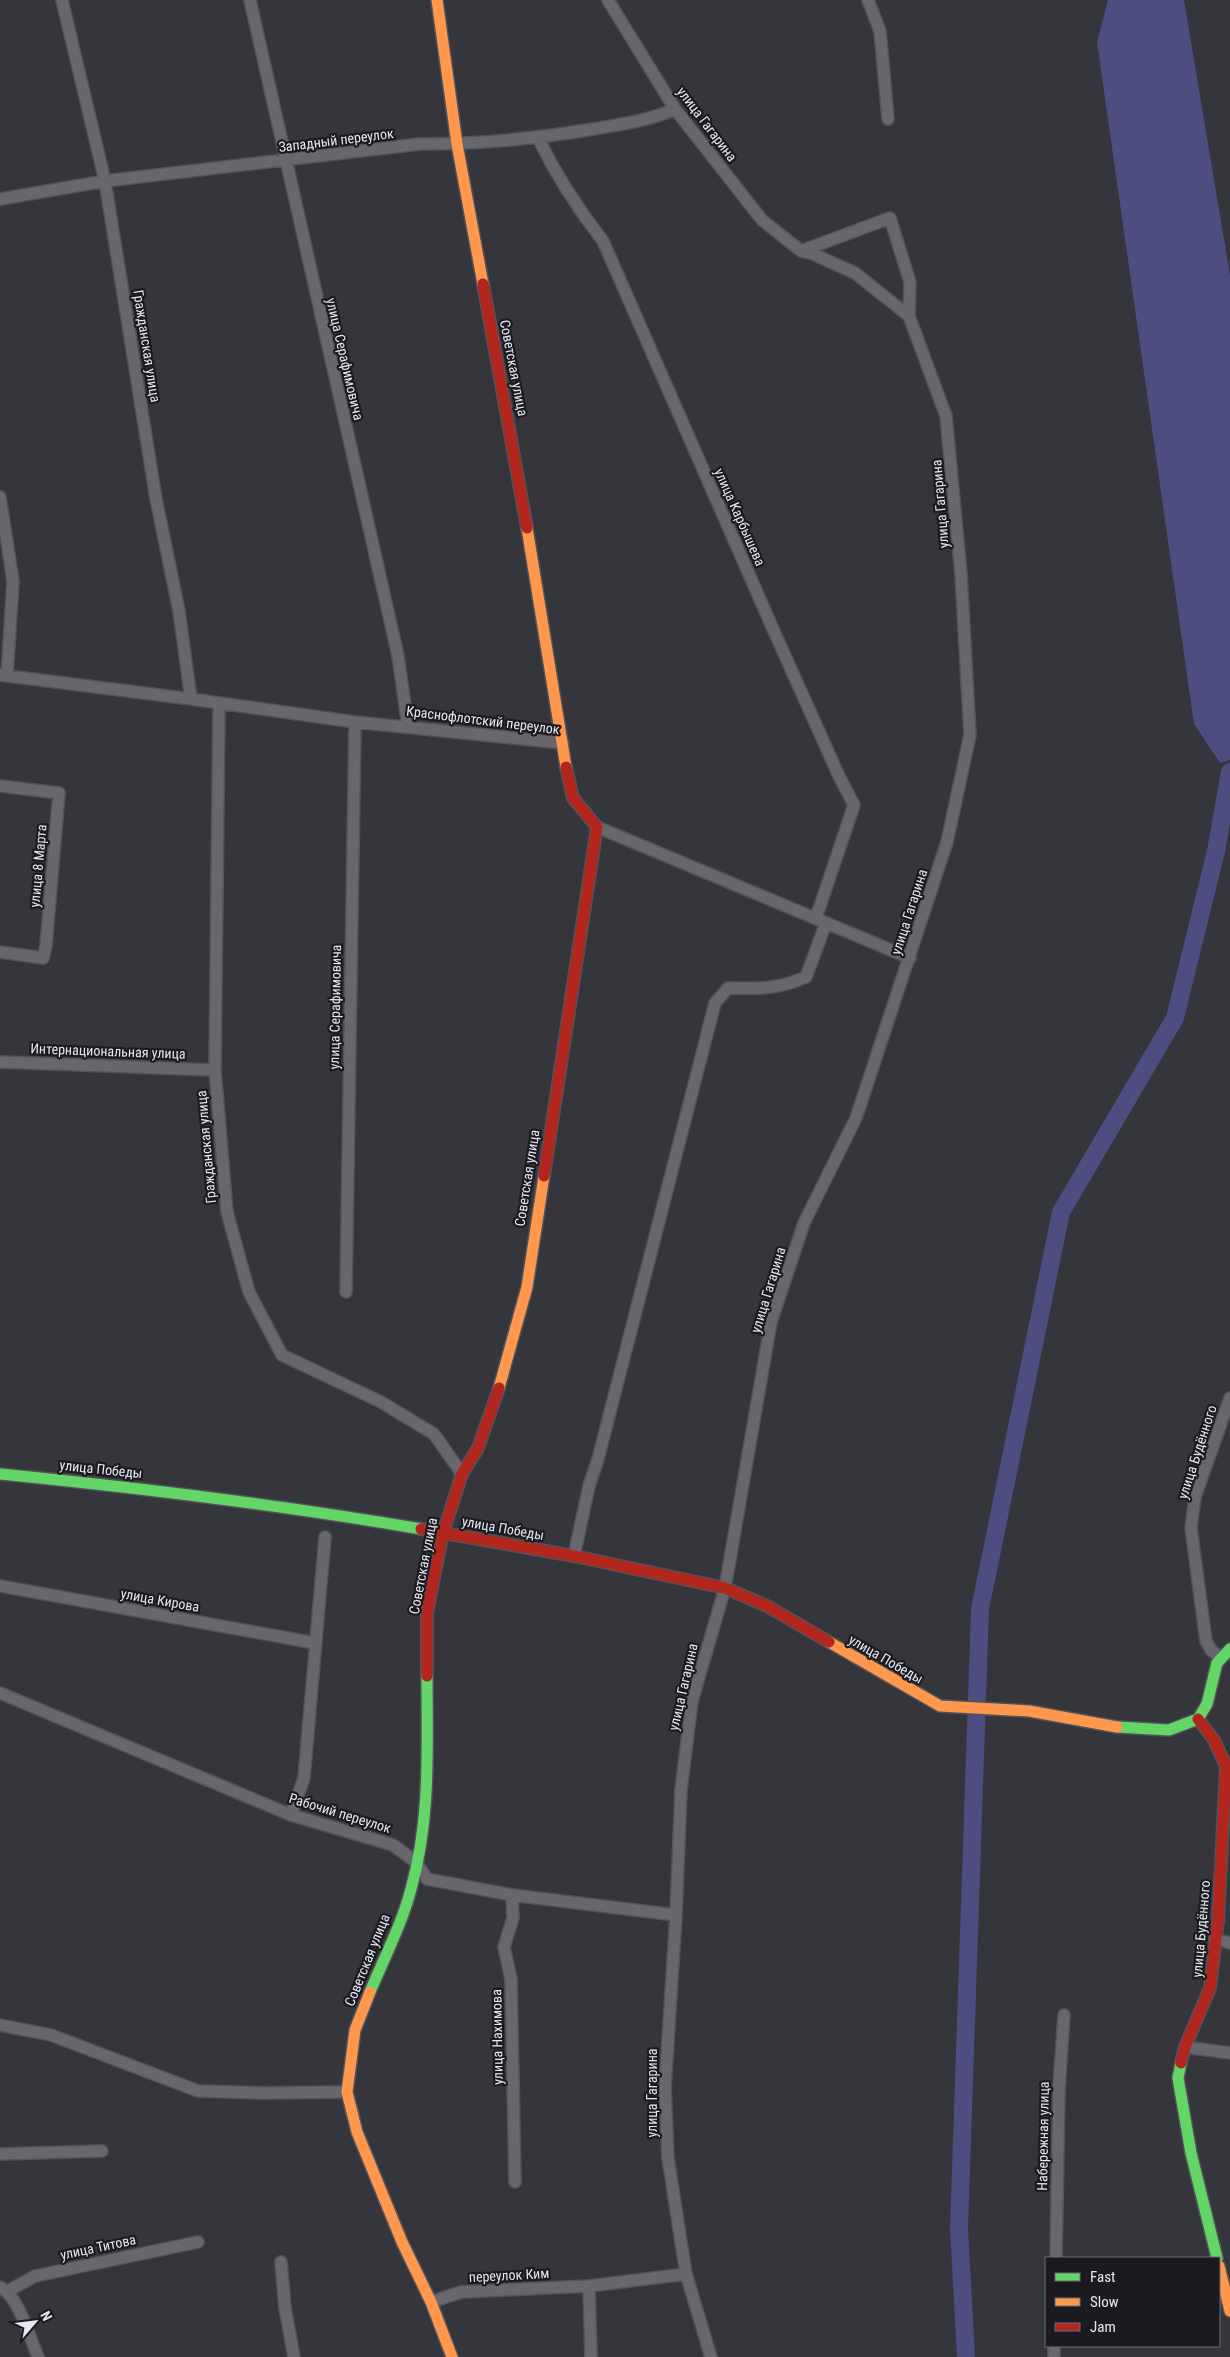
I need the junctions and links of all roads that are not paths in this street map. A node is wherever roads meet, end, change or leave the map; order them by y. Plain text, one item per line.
1 (62, 0) edge
2 (250, 0) edge
3 (436, 0) edge
4 (608, 0) edge
5 (868, 0) edge
6 (675, 109) junction
7 (888, 119) dead end
8 (538, 138) junction
9 (457, 144) junction
10 (285, 162) junction
11 (105, 181) junction
12 (0, 199) edge
13 (801, 252) junction
14 (909, 316) junction
15 (0, 497) edge
16 (4, 676) edge
17 (191, 698) junction
18 (219, 704) junction
19 (354, 722) junction
20 (408, 726) junction
21 (564, 742) junction
22 (0, 786) edge
23 (597, 827) junction
24 (821, 920) junction
25 (0, 952) edge
26 (910, 958) junction
27 (0, 1062) edge
28 (215, 1070) junction
29 (346, 1292) dead end
30 (1230, 1398) edge
31 (0, 1474) edge
32 (462, 1474) junction
33 (443, 1532) junction
34 (325, 1537) dead end
35 (574, 1556) junction
36 (0, 1586) edge
37 (725, 1588) junction
38 (315, 1643) junction
39 (1230, 1649) edge
40 (1221, 1658) junction
41 (0, 1693) edge
42 (1198, 1720) junction
43 (291, 1815) junction
44 (416, 1862) junction
45 (512, 1894) junction
46 (676, 1915) junction
47 (1215, 1939) junction
48 (1230, 1943) edge
49 (1064, 2015) dead end
50 (0, 2025) edge
51 (1185, 2048) junction
52 (1230, 2053) edge
53 (347, 2092) junction
54 (102, 2151) dead end
55 (0, 2154) edge
56 (515, 2182) dead end
57 (198, 2242) dead end
58 (1056, 2257) edge
59 (1217, 2257) edge
60 (281, 2262) dead end
61 (1220, 2270) edge
62 (686, 2274) junction
63 (589, 2286) junction
64 (4, 2289) edge
65 (431, 2302) junction
66 (1230, 2311) edge
67 (38, 2357) edge
68 (294, 2357) edge
69 (452, 2357) edge
70 (591, 2357) edge
71 (711, 2357) edge

1 - 11 street, Гражданская улица
2 - 10 street, улица Серафимовича
3 - 9 street, Советская улица
4 - 6 street, улица Гагарина
5 - 7 street
6 - 8 street, Западный переулок
6 - 13 street, улица Гагарина
8 - 9 street, Западный переулок
8 - 24 street, улица Карбышева
9 - 10 street, Западный переулок
9 - 21 street, Советская улица
10 - 11 street, Западный переулок
10 - 20 street, улица Серафимовича
11 - 12 street, Западный переулок
11 - 17 street, Гражданская улица
13 - 14 street, улица Гагарина
13 - 14 street, улица Гагарина
14 - 26 street, улица Гагарина
15 - 16 street
16 - 17 street, Краснофлотский переулок
17 - 18 street, Краснофлотский переулок
18 - 19 street, Краснофлотский переулок
18 - 28 street, Гражданская улица
19 - 20 street, Краснофлотский переулок
19 - 29 street, улица Серафимовича
20 - 21 street, Краснофлотский переулок
21 - 23 street, Краснофлотский переулок
22 - 25 street, улица 8 Марта
23 - 24 street, Краснофлотский переулок
23 - 32 street, Советская улица
24 - 26 street, Краснофлотский переулок
24 - 35 street, улица Карбышева
26 - 37 street, улица Гагарина
27 - 28 street, Интернациональная улица
28 - 32 street, Гражданская улица
30 - 40 street, улица Будённого
31 - 33 street, улица Победы
32 - 33 street, Советская улица
33 - 35 street, улица Победы
33 - 44 street, Советская улица
34 - 38 street
35 - 37 street, улица Победы
36 - 38 street, улица Кирова
37 - 42 street, улица Победы
37 - 46 street, улица Гагарина
38 - 43 street
39 - 40 street
40 - 42 street
41 - 43 street, Рабочий переулок
42 - 47 street, улица Будённого
43 - 44 street, Рабочий переулок
44 - 45 street, Рабочий переулок
44 - 53 street, Советская улица
45 - 46 street, Рабочий переулок
45 - 56 street, улица Нахимова
46 - 62 street, улица Гагарина
47 - 48 street
47 - 51 street, улица Будённого
49 - 58 street, Набережная улица
50 - 53 street
51 - 52 street
51 - 59 street, улица Будённого
53 - 65 street, Советская улица
54 - 55 street
57 - 64 street, улица Титова
60 - 68 street
61 - 66 street
62 - 63 street, переулок Ким
62 - 71 street, улица Гагарина
63 - 65 street, переулок Ким
63 - 70 street
64 - 67 street, улица Титова
65 - 69 street, Советская улица

